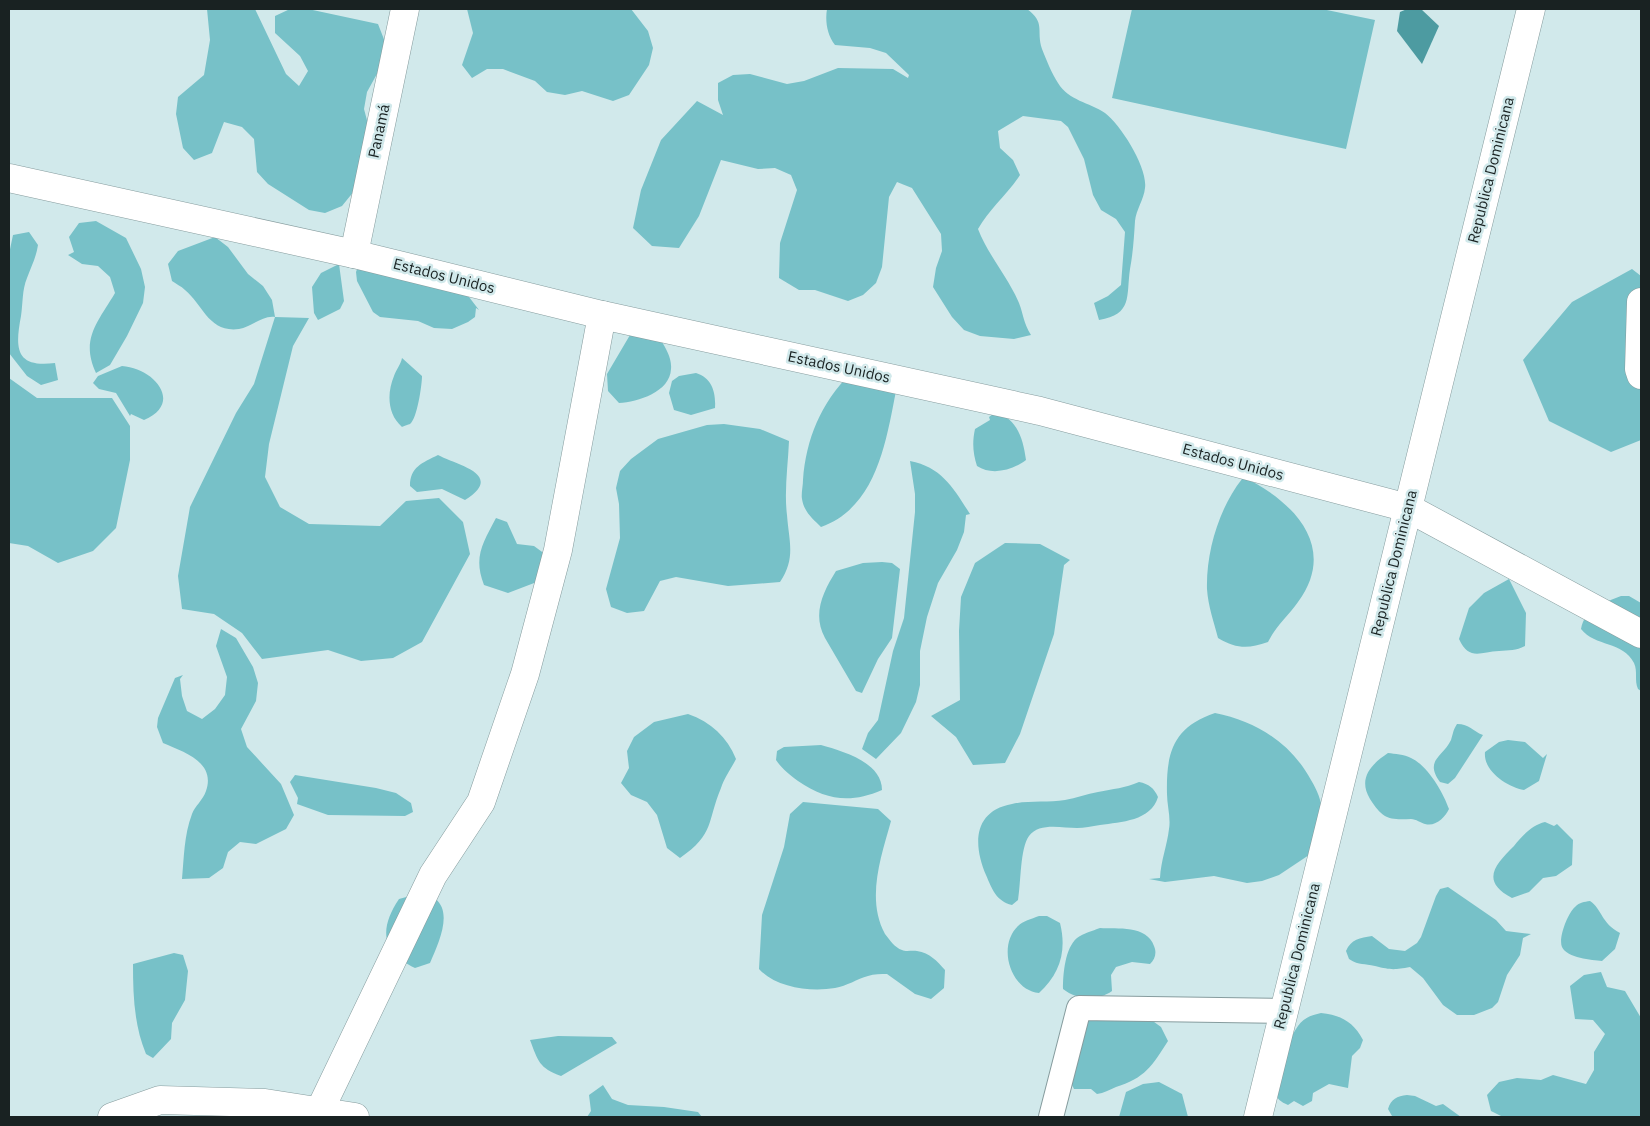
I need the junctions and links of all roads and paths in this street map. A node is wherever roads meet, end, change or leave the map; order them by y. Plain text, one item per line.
1 (405, 9) edge
2 (1531, 9) edge
3 (9, 178) edge
4 (354, 254) junction
5 (1641, 302) edge
6 (602, 315) junction
7 (1641, 375) edge
8 (1408, 508) junction
9 (1641, 634) edge
10 (1283, 1011) junction
11 (319, 1112) junction
12 (112, 1117) edge
13 (355, 1117) edge
14 (1051, 1117) edge
15 (1258, 1117) edge

1 - 4 street, Panamá
2 - 8 street, Republica Dominicana
3 - 4 street, Estados Unidos
4 - 6 street, Estados Unidos
5 - 7 street
6 - 8 street, Estados Unidos
6 - 11 street
8 - 9 street, Estados Unidos
8 - 10 street, Republica Dominicana
10 - 14 lane
10 - 15 street, Republica Dominicana
11 - 12 street
11 - 13 street

